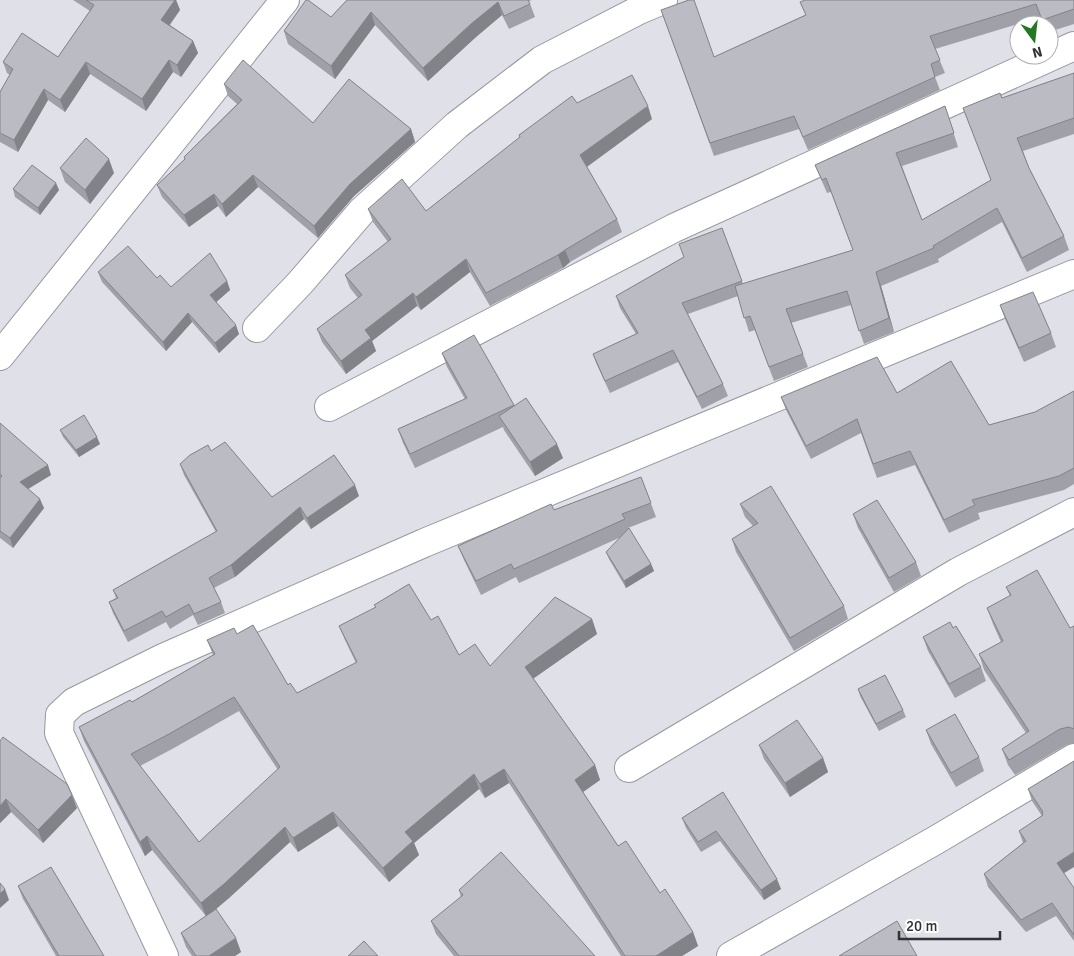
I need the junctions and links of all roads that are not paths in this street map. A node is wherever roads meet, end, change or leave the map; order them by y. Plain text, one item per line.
1 (285, 0) edge
2 (663, 0) edge
3 (1074, 46) edge
4 (1074, 274) edge
5 (257, 328) dead end
6 (0, 356) edge
7 (329, 407) dead end
8 (1074, 512) edge
9 (1074, 758) edge
10 (629, 768) dead end
11 (164, 956) edge
12 (731, 956) edge

1 - 6 street
2 - 5 street
3 - 7 street
4 - 11 street
8 - 10 street
9 - 12 street

